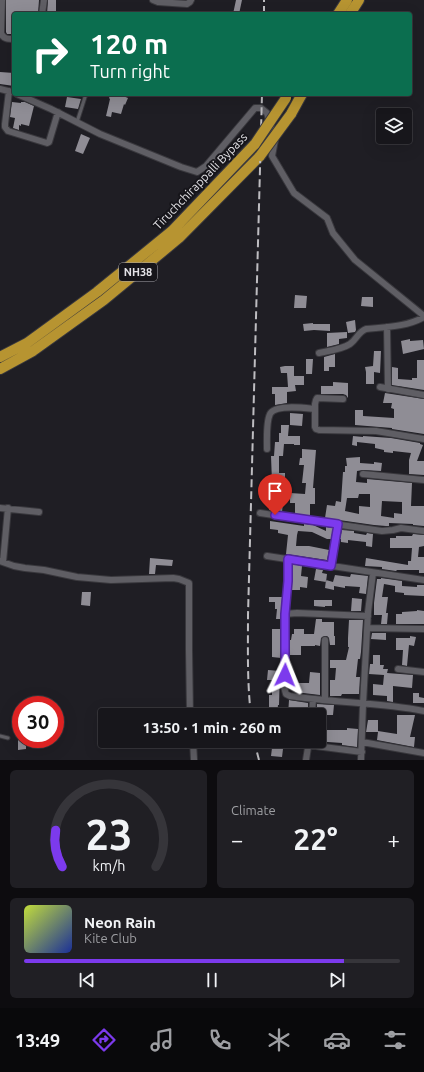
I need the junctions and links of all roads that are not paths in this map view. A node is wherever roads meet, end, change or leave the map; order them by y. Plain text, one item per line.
1 (2, 0) edge
2 (44, 0) edge
3 (153, 0) edge
4 (191, 0) edge
5 (347, 0) edge
6 (359, 0) edge
7 (42, 12) edge
8 (339, 12) edge
9 (351, 12) edge
10 (1, 26) edge
11 (12, 40) edge
12 (0, 89) edge
13 (11, 92) edge
14 (85, 96) edge
15 (288, 96) edge
16 (301, 96) edge
17 (32, 97) edge
18 (58, 112) junction
19 (77, 122) junction
20 (424, 316) edge
21 (387, 327) junction
22 (320, 353) dead end
23 (0, 357) edge
24 (0, 369) edge
25 (380, 387) dead end
26 (388, 388) junction
27 (424, 395) edge
28 (343, 399) dead end
29 (315, 409) junction
30 (424, 439) edge
31 (267, 449) dead end
32 (363, 474) dead end
33 (424, 480) edge
34 (0, 508) edge
35 (8, 508) junction
36 (39, 512) dead end
37 (260, 513) dead end
38 (338, 524) junction
39 (424, 531) edge
40 (266, 556) dead end
41 (288, 559) junction
42 (1, 561) edge
43 (331, 566) junction
44 (373, 573) junction
45 (424, 580) edge
46 (285, 614) junction
47 (368, 616) junction
48 (368, 628) junction
49 (424, 629) edge
50 (326, 640) dead end
51 (398, 669) dead end
52 (424, 672) edge
53 (313, 699) junction
54 (325, 700) junction
55 (363, 704) junction
56 (190, 708) edge
57 (312, 708) edge
58 (424, 711) edge
59 (0, 736) edge
60 (8, 738) dead end
61 (362, 742) junction
62 (326, 746) edge
63 (193, 748) edge
64 (308, 748) edge
65 (362, 752) junction
66 (424, 754) edge
67 (194, 760) edge
68 (306, 760) edge
69 (361, 760) edge

1 - 10 street
2 - 7 street
3 - 4 street
5 - 8 highway
6 - 9 highway
10 - 11 street
12 - 13 street
13 - 18 street
14 - 19 lane
15 - 23 highway, Tiruchchirappalli Bypass / NH38, bridge
16 - 24 highway, Tiruchchirappalli Bypass / NH38, bridge
17 - 18 street
18 - 19 street
19 - 20 street
20 - 21 street
21 - 22 street
21 - 26 street
25 - 26 street
26 - 27 street
28 - 29 street
29 - 30 street
29 - 31 street
32 - 33 street
34 - 35 street
35 - 36 street
35 - 42 street
37 - 38 street
38 - 39 street
38 - 43 street
40 - 41 street
41 - 43 street
41 - 46 street
42 - 56 street
43 - 44 street
44 - 45 street
44 - 47 street
46 - 47 street
46 - 53 street
47 - 48 street
48 - 49 street
48 - 55 street
50 - 54 street
51 - 52 street
53 - 54 street
53 - 57 street
54 - 55 street
55 - 58 street
55 - 61 street
59 - 60 lane
61 - 65 street
61 - 66 street
62 - 65 street
63 - 67 street
64 - 68 street
65 - 69 street

